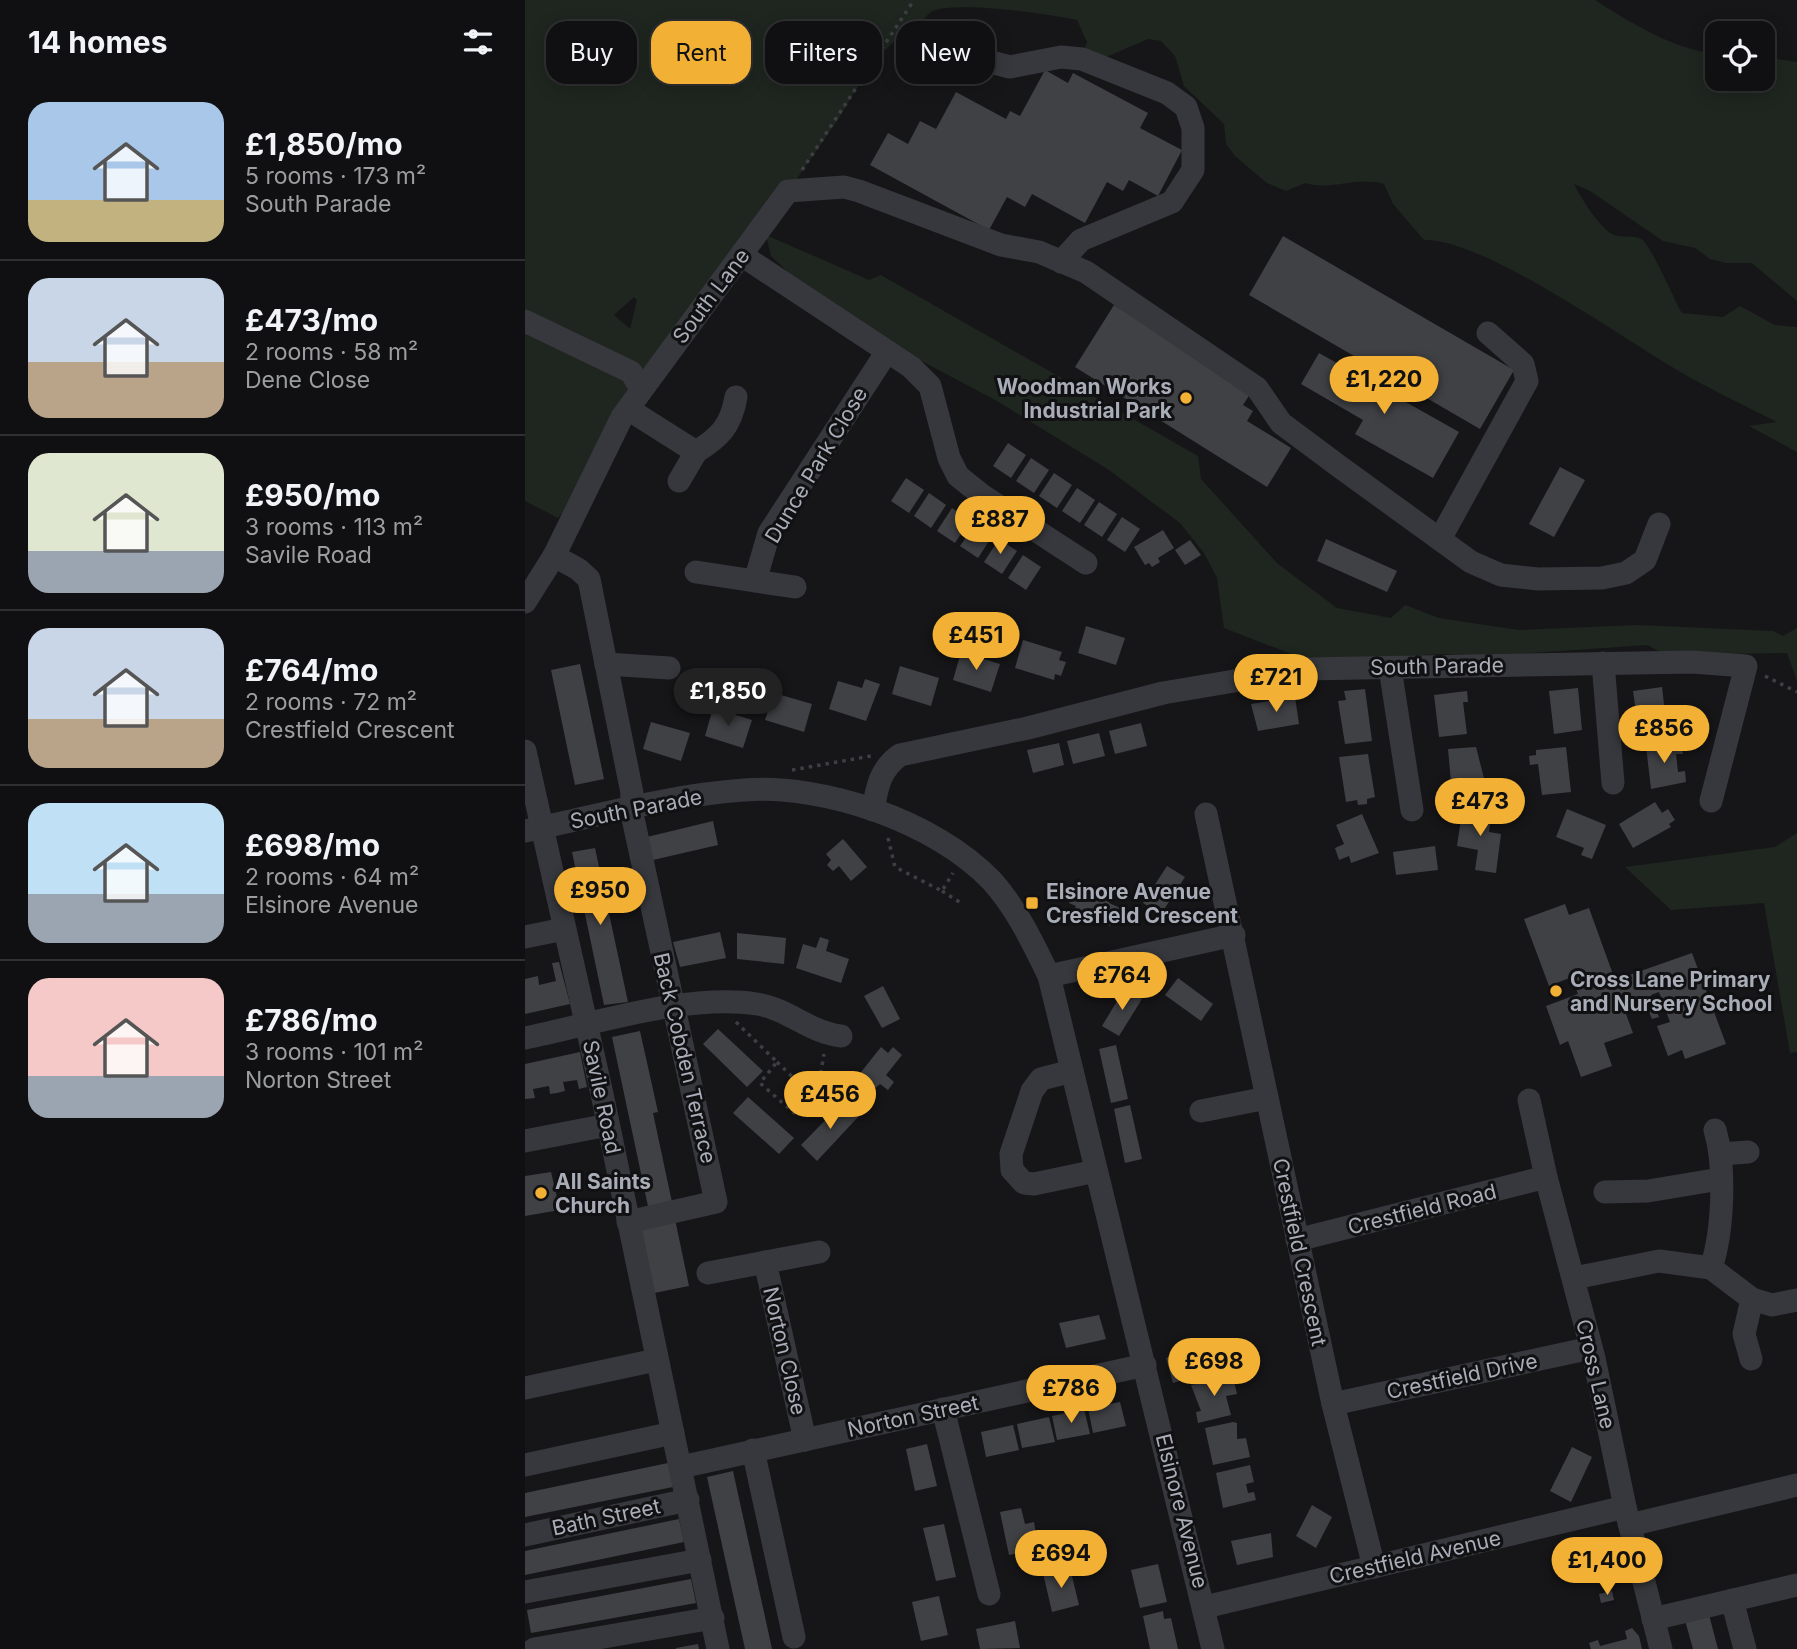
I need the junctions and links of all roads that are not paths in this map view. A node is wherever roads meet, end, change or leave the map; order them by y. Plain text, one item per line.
1 (995, 63) edge
2 (743, 256) junction
3 (1061, 261) junction
4 (525, 321) edge
5 (1488, 333) dead end
6 (886, 353) junction
7 (641, 389) junction
8 (737, 397) dead end
9 (628, 409) junction
10 (696, 452) junction
11 (679, 481) dead end
12 (1659, 524) dead end
13 (1440, 539) junction
14 (554, 556) junction
15 (1086, 563) dead end
16 (696, 572) dead end
17 (755, 581) junction
18 (795, 587) dead end
19 (525, 602) edge
20 (1603, 663) junction
21 (606, 664) junction
22 (669, 668) dead end
23 (1390, 668) junction
24 (525, 751) edge
25 (1613, 783) dead end
26 (1711, 801) dead end
27 (631, 809) junction
28 (1412, 810) dead end
29 (878, 812) junction
30 (1206, 814) dead end
31 (533, 829) edge
32 (564, 929) junction
33 (1234, 936) junction
34 (525, 937) edge
35 (1049, 976) junction
36 (672, 1007) junction
37 (586, 1026) junction
38 (834, 1035) road end
39 (525, 1038) edge
40 (1072, 1071) junction
41 (1268, 1098) junction
42 (1529, 1100) dead end
43 (1201, 1111) dead end
44 (607, 1125) junction
45 (1715, 1130) dead end
46 (525, 1141) edge
47 (1748, 1152) dead end
48 (1721, 1154) junction
49 (1096, 1171) junction
50 (1546, 1177) junction
51 (1720, 1179) junction
52 (1605, 1192) dead end
53 (628, 1222) junction
54 (1297, 1240) junction
55 (819, 1252) dead end
56 (765, 1262) junction
57 (1711, 1268) junction
58 (708, 1273) dead end
59 (1574, 1278) junction
60 (1752, 1299) junction
61 (1797, 1300) edge
62 (1591, 1348) junction
63 (1751, 1359) dead end
64 (656, 1360) junction
65 (1145, 1365) junction
66 (525, 1388) edge
67 (1333, 1404) junction
68 (943, 1409) junction
69 (673, 1433) junction
70 (805, 1440) junction
71 (753, 1450) junction
72 (525, 1465) edge
73 (681, 1467) junction
74 (1797, 1485) edge
75 (688, 1500) junction
76 (1627, 1516) junction
77 (525, 1535) edge
78 (700, 1560) junction
79 (1374, 1567) junction
80 (1797, 1585) edge
81 (525, 1592) edge
82 (989, 1594) dead end
83 (1732, 1600) junction
84 (1205, 1607) junction
85 (713, 1618) junction
86 (1653, 1619) junction
87 (794, 1637) dead end
88 (525, 1641) edge
89 (527, 1649) edge
90 (534, 1649) edge
91 (718, 1649) edge
92 (1213, 1649) edge
93 (1661, 1649) edge
94 (1745, 1649) edge

1 - 3 street
2 - 3 street, South Lane
2 - 6 street
2 - 7 street, South Lane
3 - 13 street
4 - 7 street
5 - 13 street
6 - 15 street
6 - 17 street, Dunce Park Close
7 - 9 street, South Lane
8 - 10 street
9 - 10 street
9 - 14 street, South Lane
10 - 11 street
12 - 13 street
14 - 19 street, South Lane
14 - 21 street, Back Cobden Terrace
16 - 17 street
17 - 18 street
20 - 23 street, South Parade
20 - 25 street
20 - 26 street, South Parade
21 - 22 street
21 - 27 street, Back Cobden Terrace
23 - 28 street
23 - 29 street, South Parade
24 - 31 street, Savile Road
27 - 29 street, South Parade
27 - 31 street, South Parade
27 - 36 street, Back Cobden Terrace
29 - 35 street, Elsinore Avenue
30 - 33 street, Crestfield Crescent
31 - 32 street, Savile Road
32 - 34 street
32 - 37 street, Savile Road
33 - 35 street
33 - 41 street, Crestfield Crescent
35 - 40 street, Elsinore Avenue
36 - 37 street
36 - 38 street
36 - 53 street, Back Cobden Terrace
37 - 39 street
37 - 44 street, Savile Road
40 - 49 street, Elsinore Avenue
40 - 49 street
41 - 43 street
41 - 54 street, Crestfield Crescent
42 - 50 street, Cross Lane
44 - 46 street
44 - 53 street, Savile Road
45 - 48 street
47 - 48 street
48 - 51 street
49 - 65 street, Elsinore Avenue
50 - 54 street, Crestfield Road
50 - 59 street, Cross Lane
51 - 52 street
51 - 57 street
53 - 64 street, Savile Road
54 - 67 street, Crestfield Crescent
55 - 56 street, Norton Close
56 - 58 street, Norton Close
56 - 70 street, Norton Close
57 - 59 street
57 - 60 street
59 - 62 street, Cross Lane
60 - 61 street
60 - 63 street
62 - 67 street, Crestfield Drive
62 - 76 street, Cross Lane
64 - 66 street
64 - 69 street, Savile Road
65 - 68 street, Norton Street
65 - 84 street, Elsinore Avenue
67 - 79 street, Crestfield Crescent
68 - 70 street, Norton Street
68 - 82 street
69 - 72 street
69 - 73 street, Savile Road
70 - 71 street, Norton Street
71 - 73 street, Norton Street
71 - 87 street
73 - 75 street, Savile Road
74 - 76 street, Crestfield Avenue
75 - 77 street, Bath Street
75 - 78 street, Savile Road
76 - 79 street, Crestfield Avenue
76 - 86 street, Cross Lane
78 - 81 street
78 - 85 street, Savile Road
79 - 84 street, Crestfield Avenue
80 - 83 street
83 - 86 street
83 - 94 street
84 - 92 street, Elsinore Avenue
85 - 90 street
85 - 91 street, Savile Road
86 - 93 street, Cross Lane
88 - 89 street

